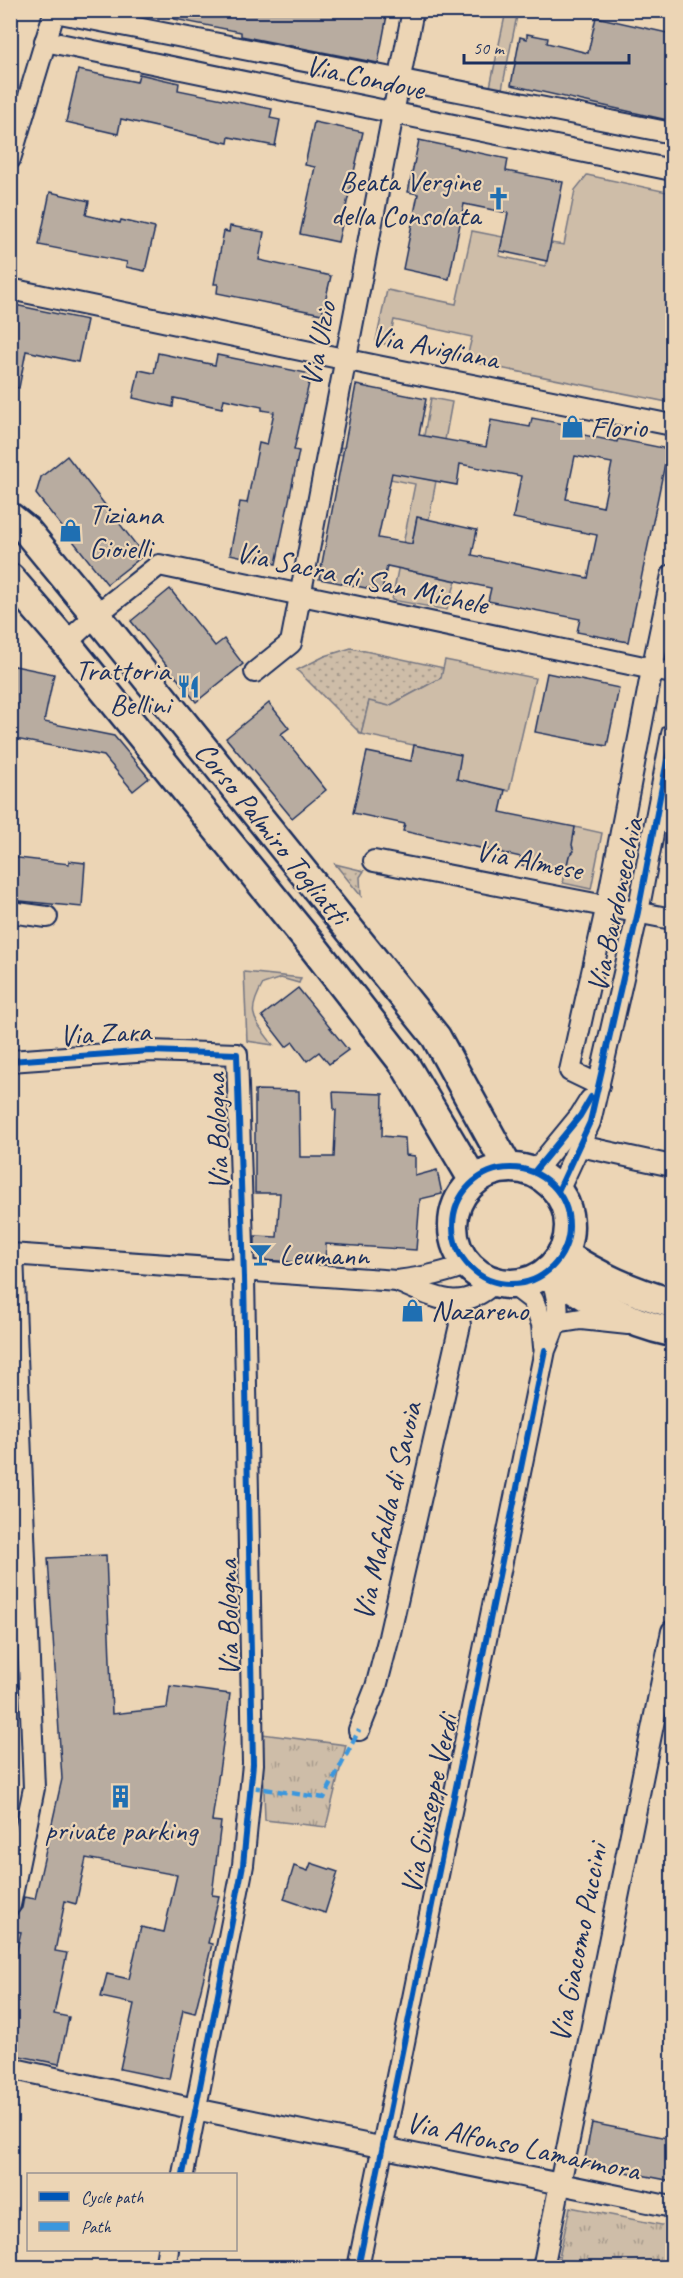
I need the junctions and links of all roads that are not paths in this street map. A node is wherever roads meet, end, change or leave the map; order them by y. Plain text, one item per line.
1 (413, 10) edge
2 (55, 11) edge
3 (45, 42) junction
4 (400, 79) junction
5 (393, 113) junction
6 (672, 133) edge
7 (10, 159) edge
8 (672, 170) edge
9 (10, 289) edge
10 (346, 360) junction
11 (672, 425) edge
12 (10, 517) edge
13 (672, 575) edge
14 (10, 578) edge
15 (300, 596) junction
16 (96, 615) junction
17 (66, 643) junction
18 (652, 670) junction
19 (255, 672) dead end
20 (672, 673) edge
21 (672, 734) edge
22 (374, 861) dead end
23 (607, 905) junction
24 (10, 912) edge
25 (638, 912) junction
26 (47, 917) dead end
27 (672, 919) edge
28 (237, 1054) joint
29 (10, 1060) edge
30 (599, 1084) junction
31 (580, 1146) junction
32 (672, 1166) edge
33 (521, 1170) junction
34 (474, 1181) junction
35 (558, 1191) junction
36 (12, 1254) edge
37 (556, 1262) junction
38 (467, 1264) junction
39 (244, 1271) junction
40 (397, 1281) junction
41 (503, 1283) junction
42 (456, 1301) junction
43 (672, 1303) edge
44 (556, 1323) junction
45 (642, 1325) junction
46 (672, 1332) edge
47 (545, 1350) junction
48 (672, 1631) edge
49 (359, 1730) dead end
50 (10, 1905) edge
51 (10, 2068) edge
52 (195, 2109) junction
53 (382, 2148) junction
54 (183, 2173) edge
55 (560, 2184) junction
56 (672, 2207) edge
57 (168, 2251) edge
58 (165, 2268) edge
59 (358, 2268) edge
60 (543, 2268) edge

1 - 4 street, Via Ulzio
2 - 3 street
2 - 4 street, Via Condove
3 - 5 street, Via Condove
3 - 7 street
4 - 5 street, Via Ulzio
4 - 6 street, Via Condove
5 - 8 street, Via Condove
5 - 10 street, Via Ulzio
9 - 10 street, Via Avigliana
10 - 11 street, Via Avigliana
10 - 15 street, Via Ulzio
12 - 16 street, Corso Palmiro Togliatti
13 - 18 street, Via Bardonecchia
14 - 17 street, Corso Palmiro Togliatti
15 - 16 street, Via Sacra di San Michele
15 - 18 street, Via Sacra di San Michele
15 - 19 street, Via Ulzio
16 - 17 street, Via Sacra di San Michele
16 - 33 street, Corso Palmiro Togliatti
17 - 34 street, Corso Palmiro Togliatti
18 - 20 street, Via Sacra di San Michele
18 - 23 street, Via Bardonecchia
21 - 25 street, Via Bardonecchia
22 - 23 street, Via Almese
23 - 25 street, Via Almese
23 - 30 street, Via Bardonecchia
24 - 26 street
25 - 27 street, Via Almese
25 - 30 street, Via Bardonecchia
28 - 29 street, Via Zara
28 - 39 street, Via Bologna
30 - 31 street, Via Bardonecchia
30 - 33 street, Via Bardonecchia
31 - 32 street
31 - 35 street, Via Bardonecchia
33 - 34 street
33 - 35 street
34 - 38 street
35 - 37 street
36 - 39 street
36 - 50 street
37 - 41 street
37 - 43 street
37 - 44 street, Via Giuseppe Verdi
37 - 45 street
38 - 40 street
38 - 41 street
39 - 40 street
39 - 52 street, Via Bologna
40 - 42 street
41 - 42 street
41 - 47 street, Via Giuseppe Verdi
42 - 49 street, Via Mafalda di Savoia
44 - 45 street
44 - 47 street, Via Giuseppe Verdi
45 - 46 street
47 - 53 street, Via Giuseppe Verdi
48 - 55 street, Via Giacomo Puccini
51 - 52 street, Via Alfonso Lamarmora
52 - 53 street, Via Alfonso Lamarmora
52 - 54 street, Via Bologna
53 - 55 street, Via Alfonso Lamarmora
53 - 59 street, Via Giuseppe Verdi
55 - 56 street, Via Alfonso Lamarmora
55 - 60 street, Via Giacomo Puccini
57 - 58 street

